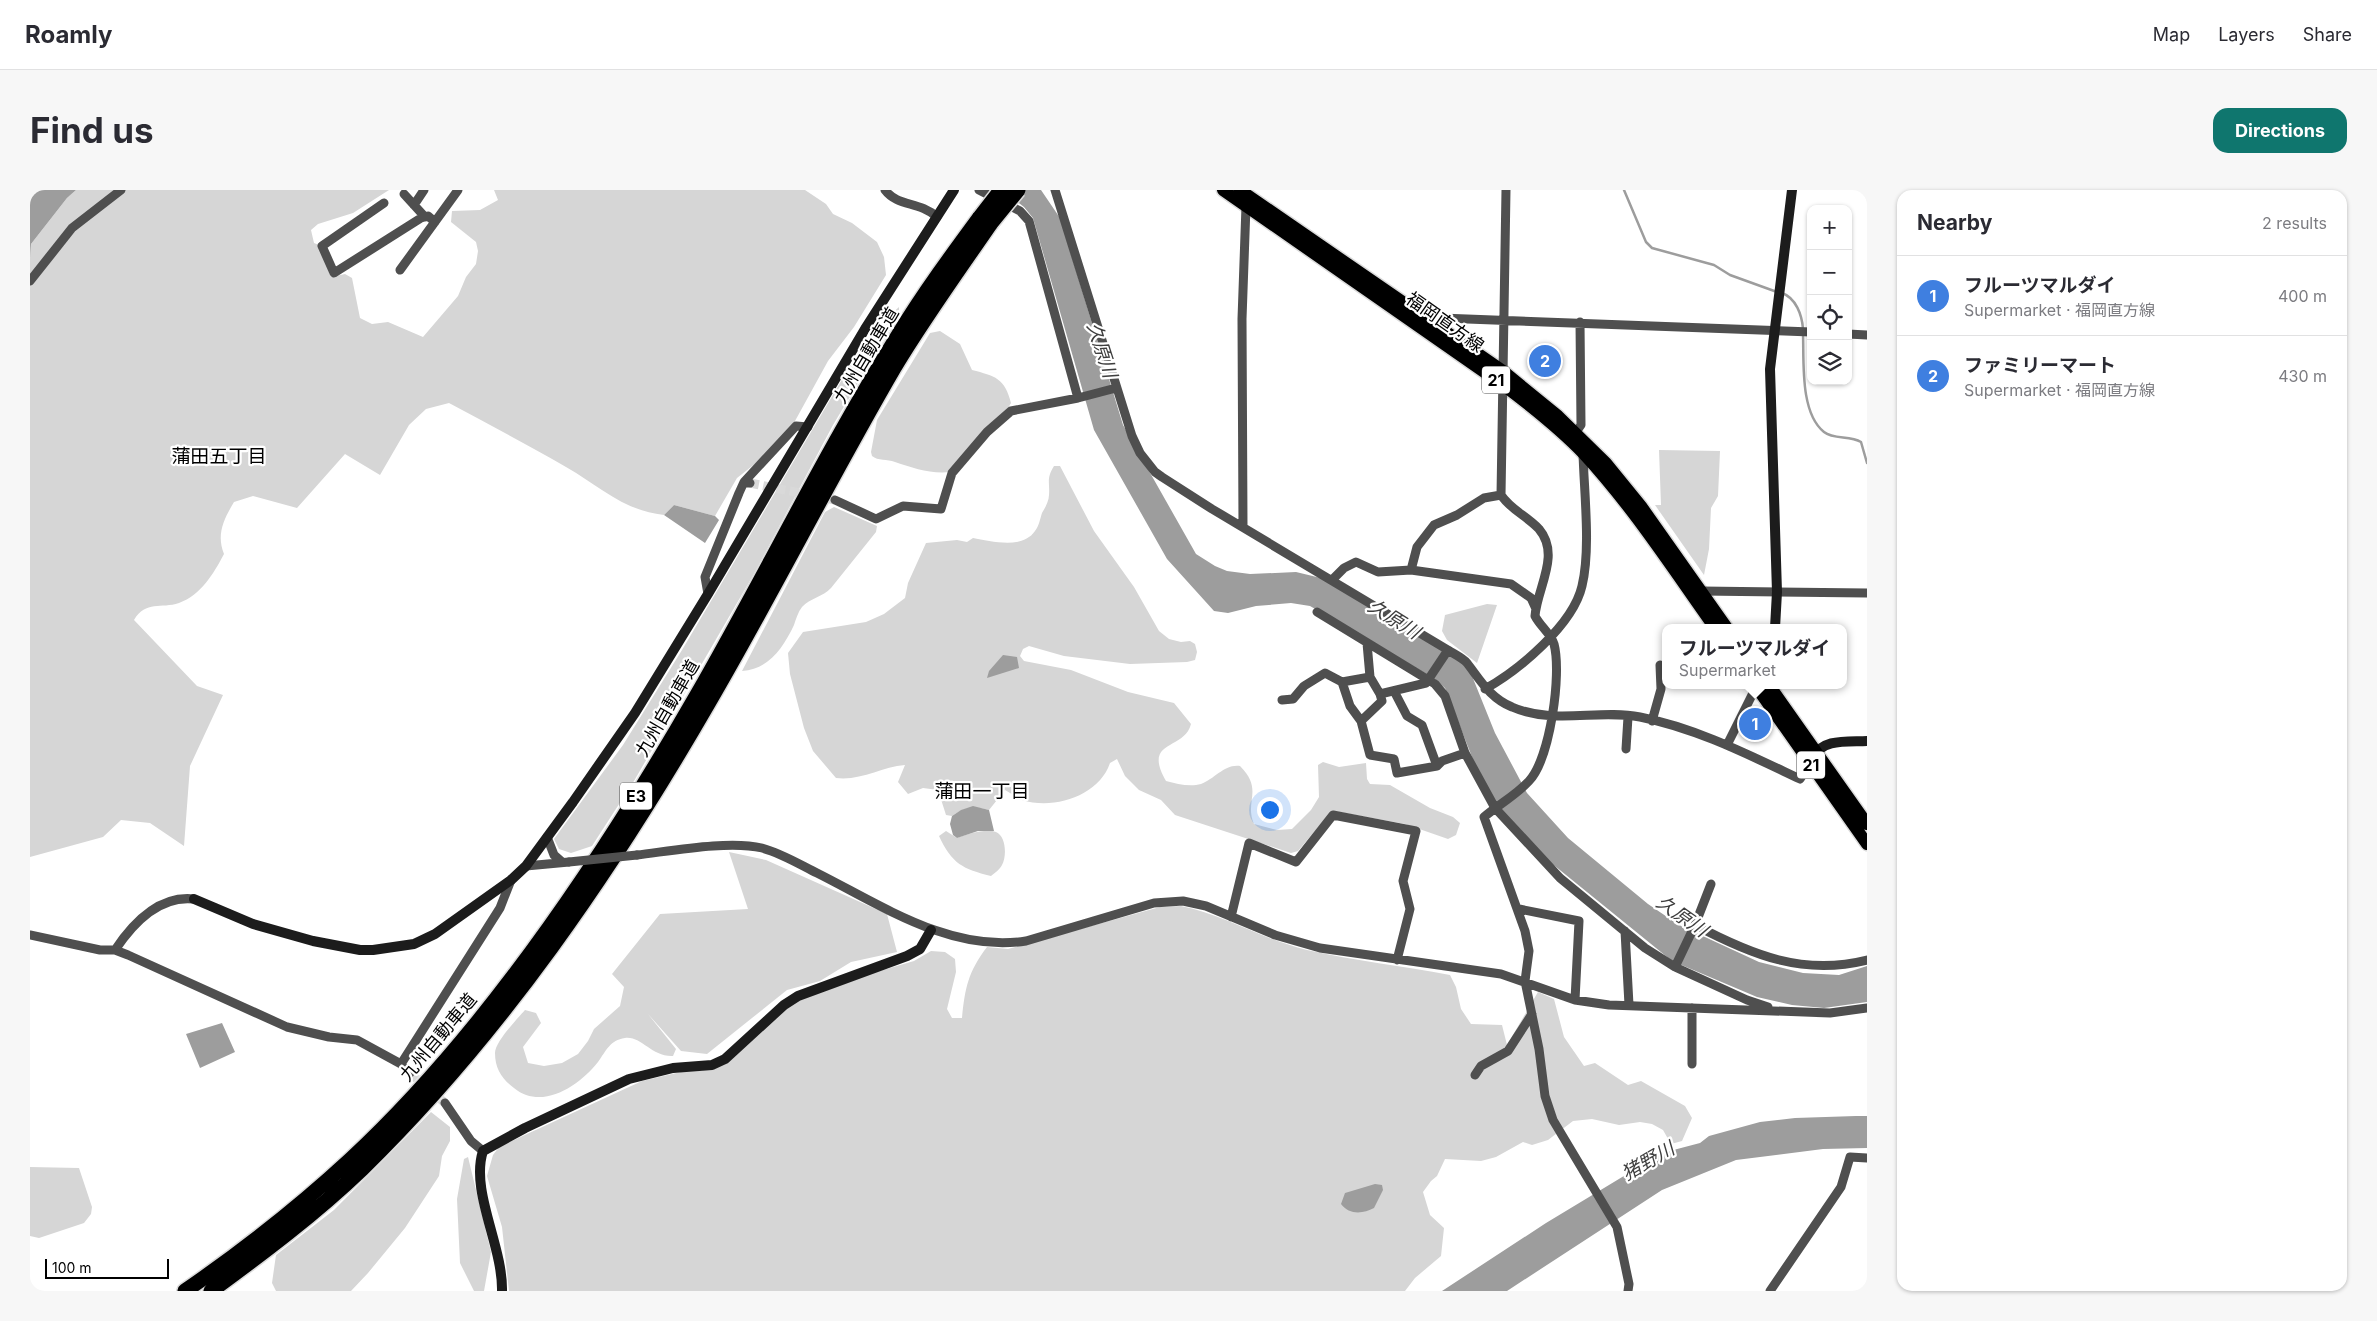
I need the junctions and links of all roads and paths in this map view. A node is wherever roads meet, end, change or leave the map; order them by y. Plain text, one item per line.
1 (121, 190) edge
2 (424, 190) edge
3 (458, 190) edge
4 (885, 190) edge
5 (954, 190) edge
6 (979, 190) edge
7 (1000, 190) edge
8 (1018, 190) edge
9 (1055, 190) edge
10 (1223, 190) edge
11 (1240, 190) edge
12 (1506, 190) edge
13 (1792, 190) edge
14 (404, 194) dead end
15 (384, 203) dead end
16 (414, 205) junction
17 (1246, 206) junction
18 (937, 216) junction
19 (425, 217) junction
20 (986, 220) junction
21 (435, 222) junction
22 (400, 270) dead end
23 (30, 282) edge
24 (1504, 321) junction
25 (1580, 322) junction
26 (1436, 325) junction
27 (1774, 330) junction
28 (1807, 332) edge
29 (1852, 334) edge
30 (1867, 335) edge
31 (1503, 378) junction
32 (1113, 388) junction
33 (1078, 398) junction
34 (808, 427) junction
35 (1576, 432) junction
36 (1582, 453) junction
37 (1501, 495) junction
38 (835, 500) tunnel mouth
39 (1243, 526) junction
40 (1411, 570) junction
41 (1332, 580) junction
42 (1702, 591) junction
43 (1777, 592) junction
44 (1867, 593) edge
45 (708, 594) junction
46 (1536, 609) junction
47 (1318, 612) dead end
48 (1712, 624) edge
49 (1724, 624) edge
50 (1776, 624) edge
51 (1551, 638) junction
52 (1367, 644) junction
53 (1448, 650) junction
54 (1660, 665) dead end
55 (1370, 677) junction
56 (1428, 680) junction
57 (1342, 682) junction
58 (1485, 689) junction
59 (1757, 689) edge
60 (1761, 689) edge
61 (1762, 689) edge
62 (1394, 691) junction
63 (1380, 694) junction
64 (1282, 700) dead end
65 (1553, 716) junction
66 (1628, 717) junction
67 (1361, 721) junction
68 (1652, 721) junction
69 (1867, 741) edge
70 (1726, 745) junction
71 (1626, 749) dead end
72 (1816, 751) junction
73 (1466, 753) junction
74 (1810, 764) junction
75 (1437, 766) junction
76 (1495, 808) junction
77 (1867, 824) edge
78 (547, 837) junction
79 (1867, 844) edge
80 (566, 862) junction
81 (526, 866) junction
82 (511, 880) junction
83 (1711, 884) dead end
84 (194, 899) joint
85 (1519, 909) junction
86 (1231, 917) junction
87 (1695, 925) junction
88 (931, 930) junction
89 (1626, 931) junction
90 (30, 935) edge
91 (115, 950) junction
92 (1397, 960) junction
93 (1867, 960) edge
94 (1675, 967) junction
95 (1525, 981) junction
96 (1576, 1000) junction
97 (1629, 1005) junction
98 (1692, 1008) junction
99 (1867, 1008) edge
100 (1781, 1010) junction
101 (1532, 1014) junction
102 (401, 1064) junction
103 (1692, 1064) dead end
104 (410, 1073) tunnel mouth
105 (1475, 1075) dead end
106 (444, 1103) tunnel mouth
107 (483, 1151) junction
108 (1867, 1158) edge
109 (185, 1291) edge
110 (211, 1291) edge
111 (502, 1291) edge
112 (1628, 1291) edge
113 (1770, 1291) edge

1 - 23 street
2 - 16 street
3 - 21 street
4 - 18 street
5 - 18 street
6 - 33 street
7 - 20 highway, 九州自動車道 / E3, bridge
8 - 20 highway, 九州自動車道 / E3, bridge
9 - 32 street
10 - 17 main road, 福岡直方線 / 21
11 - 26 main road, 福岡直方線 / 21
12 - 24 street
13 - 27 street
14 - 16 street
15 - 19 street
16 - 19 street
17 - 31 main road, 福岡直方線 / 21
17 - 39 street
18 - 34 street
19 - 21 street
20 - 109 highway, 九州自動車道 / E3
20 - 110 highway, 九州自動車道 / E3
21 - 22 street
24 - 25 street
24 - 26 street
24 - 31 street
25 - 27 street
25 - 35 street
26 - 31 main road, 福岡直方線 / 21
27 - 28 street
27 - 43 street
29 - 30 street
31 - 35 main road, 福岡直方線 / 21
31 - 36 main road, 福岡直方線 / 21
31 - 37 street
32 - 33 street
32 - 39 street
33 - 38 street
34 - 45 street
34 - 45 street
35 - 42 main road, 福岡直方線 / 21
36 - 48 main road, 福岡直方線 / 21
36 - 51 street
37 - 40 street
37 - 46 street
39 - 41 street
40 - 41 street
40 - 46 street
41 - 53 street
42 - 43 street
42 - 49 main road, 福岡直方線 / 21
43 - 44 street
43 - 50 street
45 - 78 street
46 - 51 street
47 - 52 street
51 - 58 street
51 - 65 street
52 - 55 street
52 - 56 street
53 - 56 street
53 - 58 street
54 - 68 street
55 - 57 street
55 - 63 street
56 - 62 street
56 - 73 street
57 - 64 street
57 - 67 street
58 - 65 street
59 - 70 street
60 - 74 main road, 21
61 - 72 main road, 21
62 - 63 street
62 - 75 street
63 - 67 street
65 - 66 street
65 - 76 street
66 - 68 street
66 - 71 street
67 - 75 street
68 - 70 street
69 - 72 street
70 - 74 street
72 - 74 street
72 - 77 main road, 21
73 - 75 street
73 - 76 street
74 - 79 main road, 21
76 - 85 street
76 - 89 street
78 - 80 street
78 - 81 street
80 - 81 street
80 - 88 street, bridge
81 - 82 street
82 - 84 street
82 - 102 street
83 - 87 street
84 - 91 street
85 - 95 street
85 - 96 street
86 - 88 street
86 - 92 street
86 - 92 street
87 - 93 street
87 - 94 street
88 - 107 street
89 - 94 street
89 - 97 street
90 - 91 street
91 - 102 street
92 - 95 street
94 - 100 street
95 - 96 street
95 - 101 street
96 - 97 street
97 - 98 street
98 - 100 street
98 - 103 street
99 - 100 street
101 - 105 street
101 - 112 street
102 - 104 street
106 - 107 street
107 - 111 street
108 - 113 street

